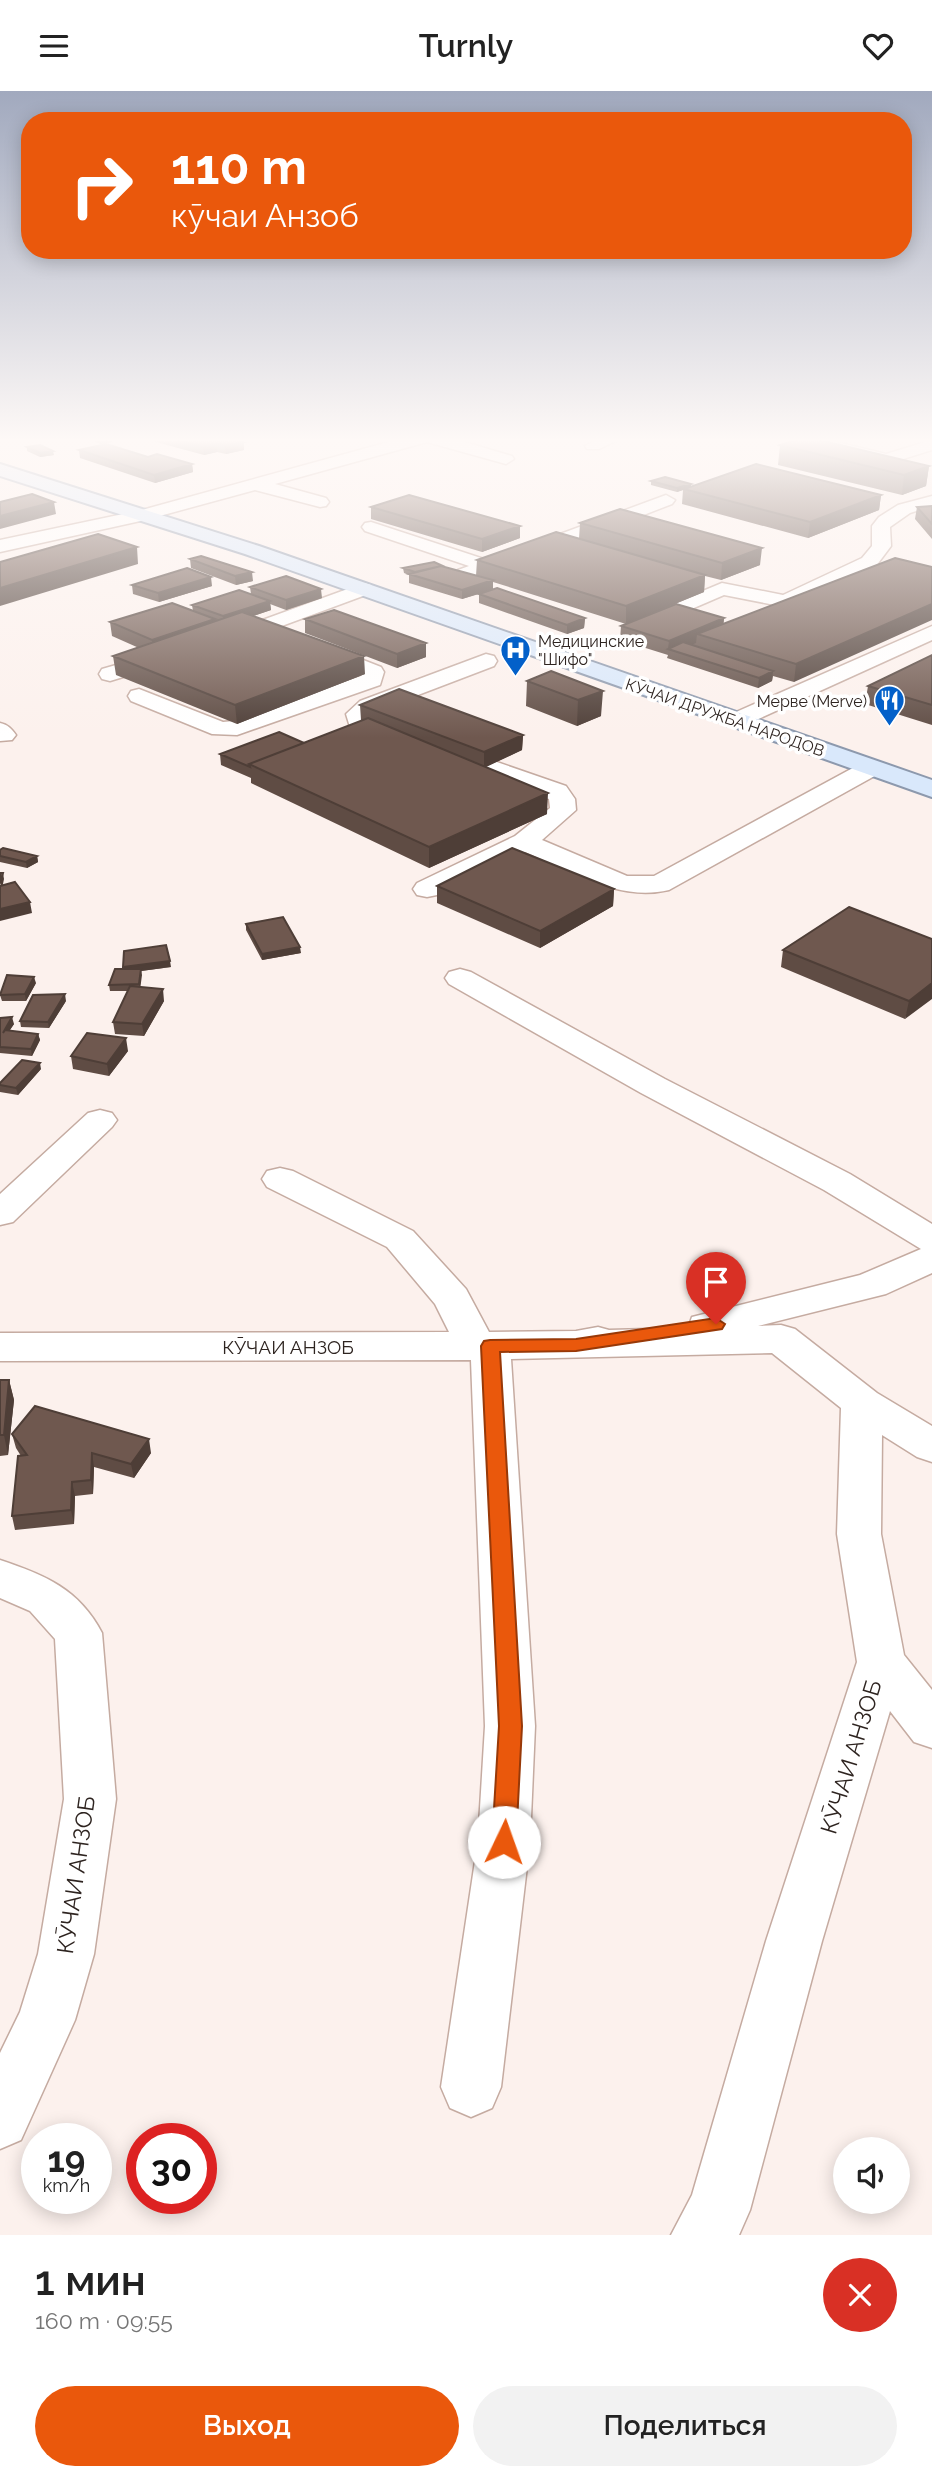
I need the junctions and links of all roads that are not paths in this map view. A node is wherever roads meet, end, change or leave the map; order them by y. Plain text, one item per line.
1 (37, 538) edge
2 (213, 538) edge
3 (404, 538) edge
4 (565, 538) edge
5 (883, 538) edge
6 (547, 545) junction
7 (0, 546) edge
8 (584, 548) edge
9 (487, 566) junction
10 (465, 574) edge
11 (697, 582) edge
12 (364, 589) junction
13 (722, 589) junction
14 (785, 601) junction
15 (674, 610) junction
16 (752, 618) edge
17 (708, 620) edge
18 (645, 622) edge
19 (264, 626) junction
20 (932, 632) edge
21 (239, 634) edge
22 (187, 650) edge
23 (486, 661) dead end
24 (110, 674) dead end
25 (139, 696) dead end
26 (735, 721) junction
27 (871, 768) junction
28 (932, 789) edge
29 (524, 842) junction
30 (428, 889) dead end
31 (460, 978) dead end
32 (100, 1120) dead end
33 (280, 1179) dead end
34 (0, 1214) edge
35 (932, 1240) edge
36 (932, 1258) edge
37 (872, 1285) junction
38 (781, 1339) junction
39 (576, 1345) junction
40 (483, 1346) junction
41 (0, 1347) edge
42 (862, 1403) junction
43 (932, 1446) edge
44 (0, 1578) edge
45 (881, 1661) junction
46 (932, 1727) edge
47 (471, 2087) dead end
48 (0, 2119) edge
49 (703, 2235) edge

1 - 7 street
2 - 12 main road, КӮЧАИ ДРУЖБА НАРОДОВ
3 - 9 street
4 - 6 street
5 - 14 street
6 - 8 street
6 - 9 street
9 - 10 street
11 - 13 street
12 - 19 street
12 - 26 main road, КӮЧАИ ДРУЖБА НАРОДОВ
13 - 14 street
13 - 15 street
14 - 16 street
15 - 17 street
15 - 18 street
19 - 21 street
19 - 25 street
20 - 26 street
22 - 24 street
23 - 29 street
26 - 27 main road, КӮЧАИ ДРУЖБА НАРОДОВ
27 - 28 main road, КӮЧАИ ДРУЖБА НАРОДОВ
27 - 29 street
29 - 30 street
31 - 35 street
32 - 34 street
33 - 40 street
36 - 37 street
37 - 38 street
37 - 39 street, КӮЧАИ АНЗОБ
38 - 39 street, КӮЧАИ АНЗОБ
38 - 42 street
39 - 40 street, КӮЧАИ АНЗОБ
40 - 41 street, КӮЧАИ АНЗОБ
40 - 47 street
42 - 43 street
42 - 45 street, КӮЧАИ АНЗОБ
44 - 48 street, КӮЧАИ АНЗОБ
45 - 46 street
45 - 49 street, КӮЧАИ АНЗОБ

